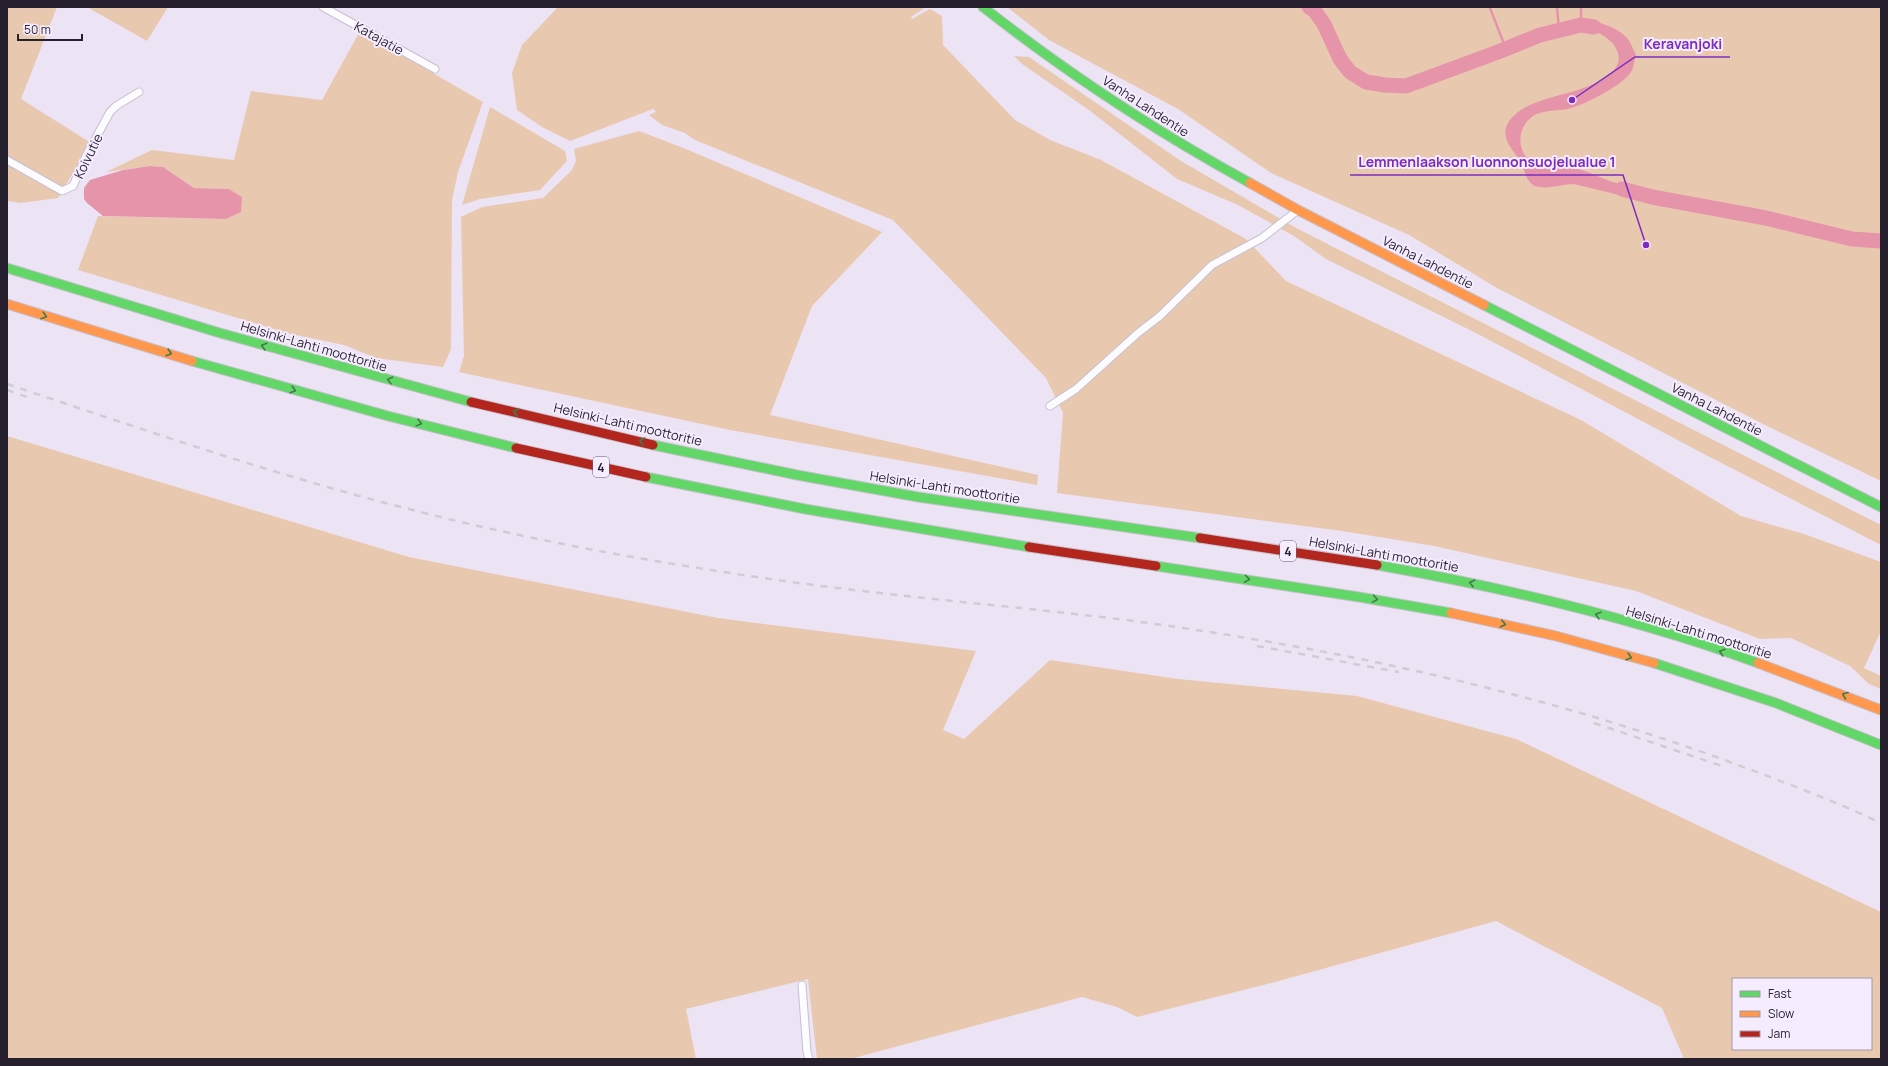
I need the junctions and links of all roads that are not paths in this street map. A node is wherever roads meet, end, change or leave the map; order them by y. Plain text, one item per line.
1 (323, 7) edge
2 (983, 7) edge
3 (435, 69) dead end
4 (139, 92) dead end
5 (7, 160) edge
6 (1298, 210) junction
7 (7, 268) edge
8 (7, 304) edge
9 (1050, 406) dead end
10 (1881, 508) edge
11 (1881, 710) edge
12 (1881, 746) edge
13 (802, 985) dead end
14 (809, 1059) edge

1 - 3 street, Katajatie
2 - 6 main road, Vanha Lahdentie
4 - 5 street, Koivutie
6 - 9 street
6 - 10 main road, Vanha Lahdentie
11 -> 7 main road, Helsinki-Lahti moottoritie / 4
8 -> 12 main road, 4
13 - 14 street

